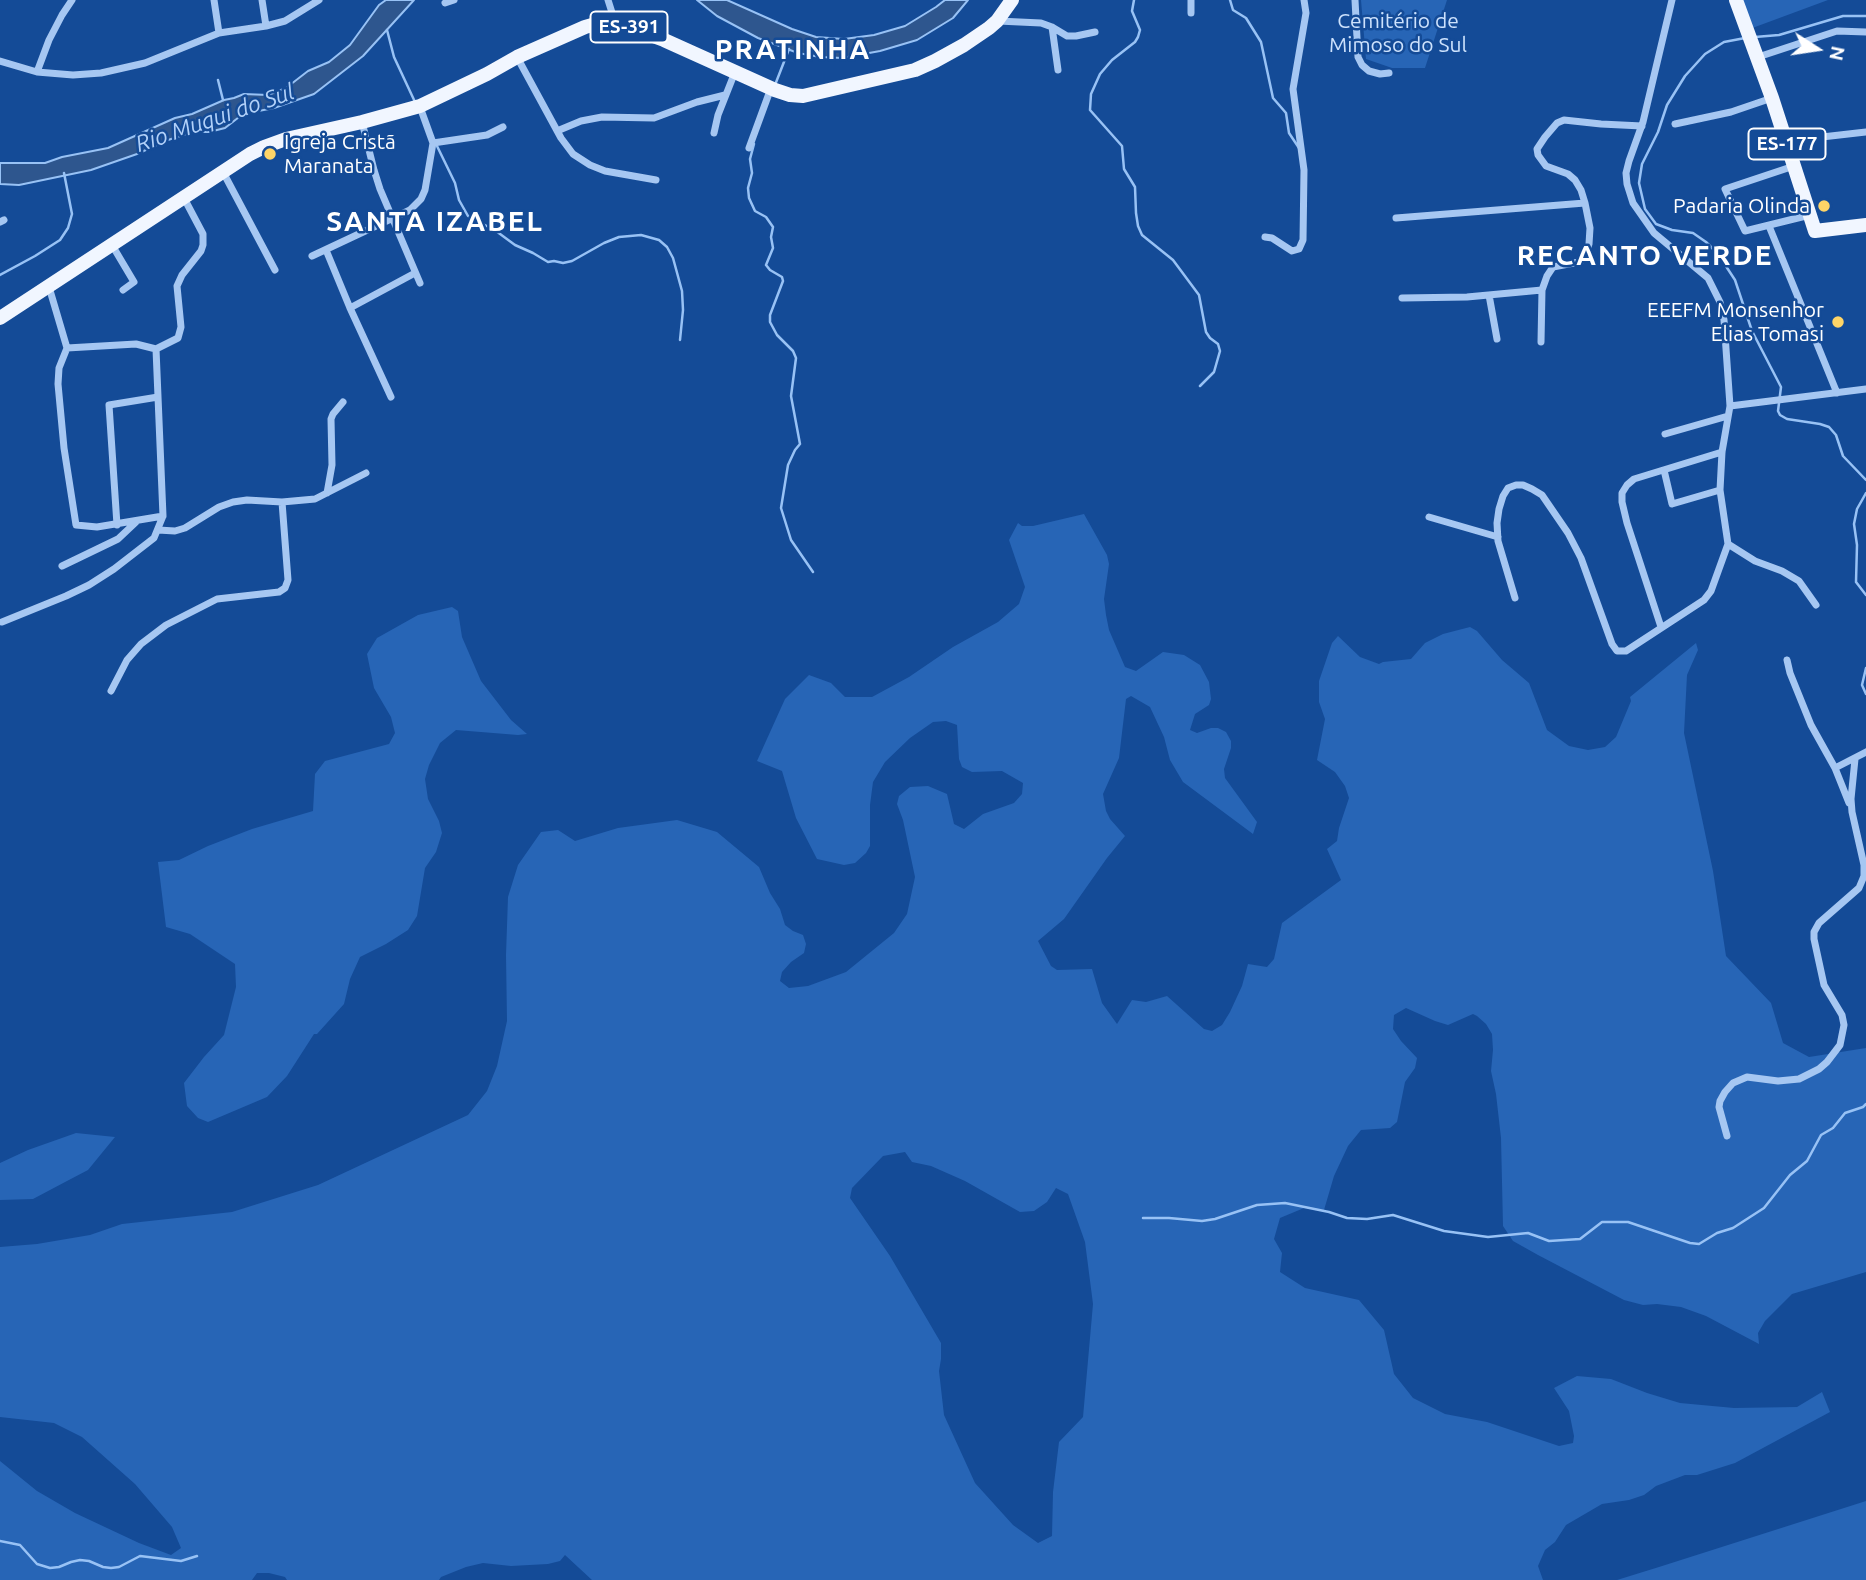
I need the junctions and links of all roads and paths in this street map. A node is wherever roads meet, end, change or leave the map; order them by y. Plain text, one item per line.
1 (72, 0) edge
2 (214, 0) edge
3 (262, 0) edge
4 (319, 0) edge
5 (454, 0) edge
6 (608, 0) edge
7 (1012, 0) edge
8 (1191, 0) edge
9 (1304, 0) edge
10 (1355, 0) edge
11 (1672, 0) edge
12 (1736, 0) edge
13 (445, 3) dead end
14 (1191, 13) dead end
15 (997, 21) junction
16 (614, 22) junction
17 (266, 26) junction
18 (1052, 27) junction
19 (1095, 32) dead end
20 (1866, 32) edge
21 (215, 35) junction
22 (517, 57) junction
23 (1757, 57) junction
24 (0, 61) edge
25 (1058, 70) dead end
26 (37, 72) junction
27 (735, 72) junction
28 (1390, 73) dead end
29 (771, 88) junction
30 (725, 96) junction
31 (1772, 98) junction
32 (420, 106) junction
33 (362, 122) junction
34 (1675, 124) dead end
35 (1642, 126) junction
36 (503, 127) dead end
37 (557, 131) junction
38 (714, 132) dead end
39 (1866, 132) edge
40 (1786, 141) junction
41 (433, 143) junction
42 (749, 148) dead end
43 (1794, 166) junction
44 (229, 168) junction
45 (656, 180) dead end
46 (184, 198) junction
47 (1585, 203) junction
48 (1810, 215) junction
49 (392, 218) junction
50 (1396, 218) dead end
51 (1866, 225) edge
52 (1769, 226) junction
53 (1265, 237) dead end
54 (111, 245) junction
55 (326, 250) junction
56 (312, 256) dead end
57 (275, 270) dead end
58 (415, 273) junction
59 (420, 283) dead end
60 (49, 286) junction
61 (122, 290) dead end
62 (1542, 290) junction
63 (1489, 295) junction
64 (1402, 299) dead end
65 (350, 308) junction
66 (0, 318) edge
67 (1497, 339) dead end
68 (1541, 342) dead end
69 (67, 348) junction
70 (156, 349) junction
71 (1866, 390) edge
72 (1837, 393) junction
73 (158, 397) junction
74 (391, 397) dead end
75 (343, 402) dead end
76 (1730, 406) junction
77 (1728, 416) junction
78 (1665, 434) dead end
79 (1722, 452) junction
80 (1664, 470) junction
81 (366, 473) dead end
82 (1720, 490) junction
83 (327, 493) junction
84 (282, 502) junction
85 (163, 516) junction
86 (1429, 517) dead end
87 (136, 521) junction
88 (117, 525) junction
89 (158, 530) junction
90 (1498, 537) junction
91 (1728, 544) junction
92 (62, 566) dead end
93 (1515, 598) dead end
94 (1816, 605) dead end
95 (2, 622) dead end
96 (1661, 627) junction
97 (1787, 660) dead end
98 (111, 691) dead end
99 (1866, 752) edge
100 (1855, 759) junction
101 (1835, 768) junction
102 (1852, 812) junction
103 (1727, 1136) dead end

1 - 26 street
2 - 21 street
3 - 17 street
4 - 17 street
5 - 13 street
6 - 16 street
7 - 15 main road, ES-391
8 - 14 street
9 - 53 street
10 - 28 street
11 - 35 street
12 - 23 main road, ES-177
15 - 18 street
15 - 29 main road, ES-391
16 - 22 main road, ES-391
16 - 27 main road, ES-391
17 - 21 street
18 - 19 street
18 - 25 street
20 - 23 street
21 - 26 street
22 - 32 main road, ES-391
22 - 37 street
23 - 31 main road, ES-177
24 - 26 street
27 - 29 main road, ES-391
27 - 30 street
29 - 42 street
30 - 37 street
30 - 38 street
31 - 34 street
31 - 40 main road, ES-177
32 - 33 main road, ES-391
32 - 41 street
33 - 44 main road, ES-391
33 - 49 street
35 - 47 street
35 - 76 street
36 - 41 street
37 - 45 street
39 - 40 street
40 - 43 main road, ES-177
41 - 49 street
43 - 48 main road, ES-177
43 - 52 street
44 - 46 main road, ES-391
44 - 57 street
46 - 54 main road, ES-391
46 - 70 street
47 - 50 street
47 - 62 street
48 - 51 main road, ES-177
48 - 52 street
49 - 55 street
49 - 58 street
52 - 72 street
54 - 60 main road, ES-391
54 - 61 street
55 - 56 street
55 - 65 street
58 - 59 street
58 - 65 street
60 - 66 main road, ES-391
60 - 69 street
62 - 63 street
62 - 68 street
63 - 64 street
63 - 67 street
65 - 74 street
69 - 70 street
69 - 88 street
70 - 73 street
71 - 72 street
72 - 76 street
73 - 85 street
73 - 88 street
75 - 83 street
76 - 77 street
77 - 78 street
77 - 79 street
79 - 80 street
79 - 82 street
80 - 82 street
80 - 96 street
81 - 83 street
82 - 91 street
83 - 84 street
84 - 89 street
84 - 98 street
85 - 87 street
85 - 89 street
86 - 90 street
87 - 88 street
87 - 92 street
89 - 95 street
90 - 93 street
90 - 96 street
91 - 94 street
91 - 96 street
97 - 101 street
99 - 100 street
100 - 101 street
100 - 102 street
101 - 102 street
102 - 103 street

